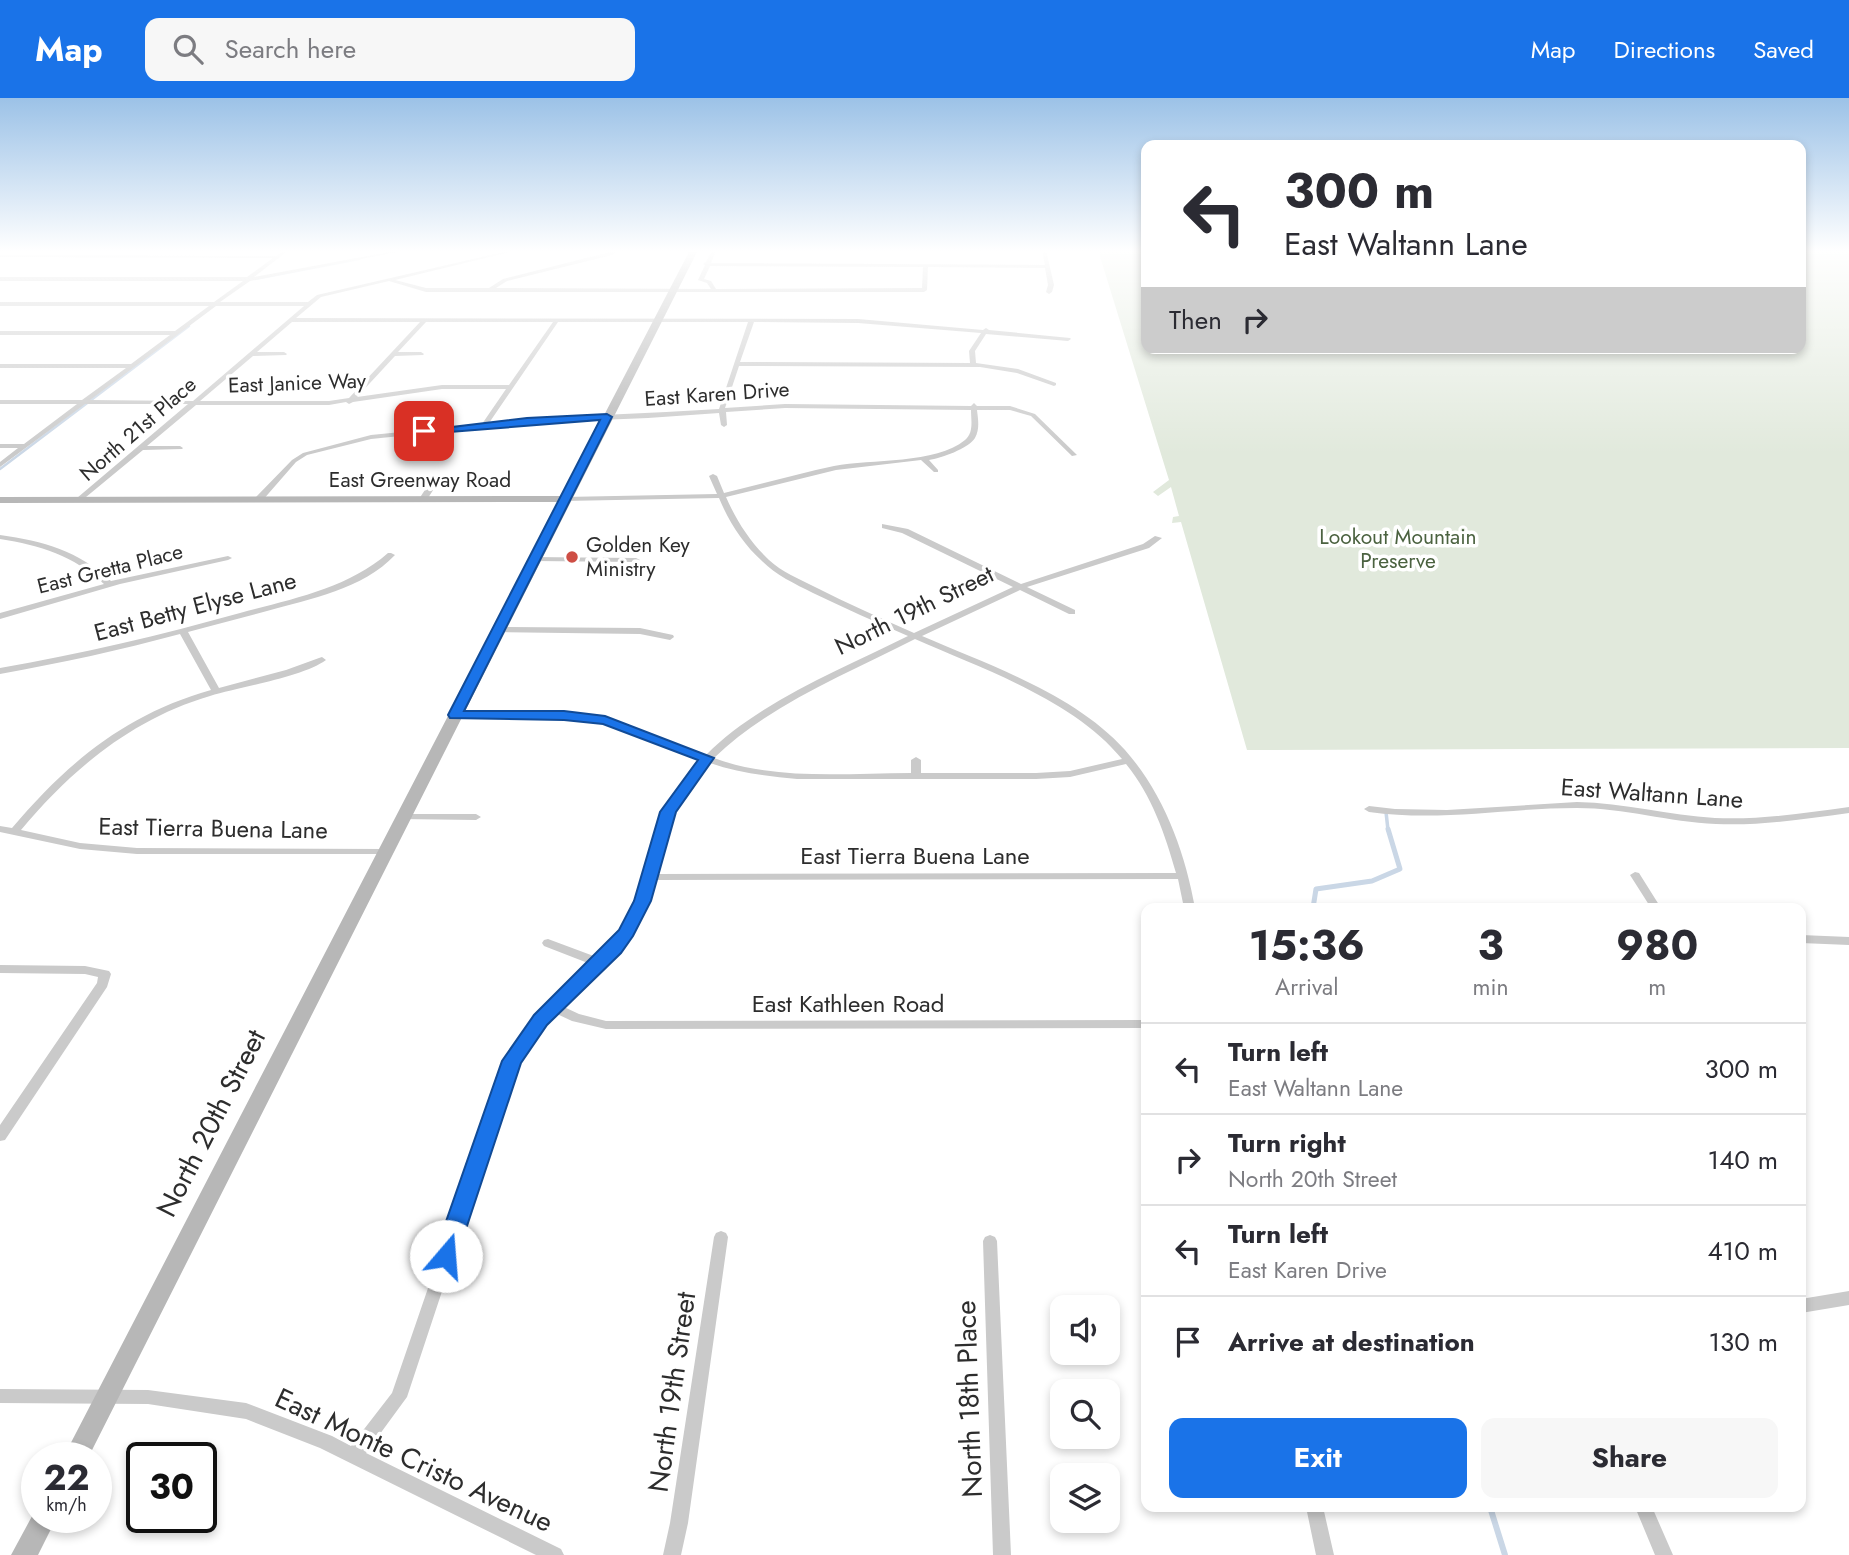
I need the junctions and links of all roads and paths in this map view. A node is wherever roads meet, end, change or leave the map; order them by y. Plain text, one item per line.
1 (194, 318) edge
2 (290, 320) joint
3 (425, 320) junction
4 (557, 320) junction
5 (658, 320) junction
6 (752, 320) junction
7 (986, 331) junction
8 (0, 333) edge
9 (174, 333) junction
10 (1068, 339) dead end
11 (250, 354) junction
12 (284, 354) dead end
13 (393, 354) junction
14 (421, 354) dead end
15 (737, 364) junction
16 (973, 365) junction
17 (0, 366) edge
18 (131, 366) junction
19 (1054, 384) dead end
20 (509, 387) junction
21 (349, 401) junction
22 (0, 402) edge
23 (83, 402) junction
24 (193, 403) junction
25 (974, 405) junction
26 (721, 411) junction
27 (607, 417) junction
28 (484, 425) junction
29 (724, 425) dead end
30 (0, 446) edge
31 (25, 446) junction
32 (140, 448) junction
33 (180, 448) dead end
34 (1074, 455) dead end
35 (924, 459) junction
36 (0, 465) edge
37 (936, 471) dead end
38 (713, 476) dead end
39 (437, 478) dead end
40 (722, 496) junction
41 (259, 499) junction
42 (423, 499) junction
43 (564, 499) junction
44 (0, 500) edge
45 (80, 500) junction
46 (885, 526) dead end
47 (0, 537) edge
48 (1158, 538) dead end
49 (391, 555) dead end
50 (228, 558) dead end
51 (534, 559) junction
52 (636, 561) dead end
53 (109, 584) junction
54 (1022, 586) junction
55 (1072, 612) dead end
56 (0, 615) edge
57 (498, 630) junction
58 (183, 631) junction
59 (915, 636) junction
60 (670, 637) dead end
61 (322, 660) dead end
62 (0, 671) edge
63 (216, 692) junction
64 (455, 715) junction
65 (110, 725) dead end
66 (125, 730) junction
67 (706, 758) junction
68 (916, 760) dead end
69 (1128, 761) junction
70 (916, 776) junction
71 (1368, 809) dead end
72 (1849, 810) edge
73 (403, 817) junction
74 (476, 817) dead end
75 (0, 828) edge
76 (14, 832) junction
77 (385, 852) junction
78 (1635, 875) dead end
79 (1183, 876) junction
80 (648, 877) junction
81 (1189, 903) edge
82 (1653, 903) edge
83 (1806, 939) edge
84 (1849, 942) edge
85 (548, 943) dead end
86 (600, 963) junction
87 (0, 969) edge
88 (553, 1007) junction
89 (1141, 1024) edge
90 (7, 1116) edge
91 (0, 1136) edge
92 (721, 1237) dead end
93 (990, 1241) dead end
94 (1849, 1298) edge
95 (1806, 1305) edge
96 (0, 1396) edge
97 (107, 1397) junction
98 (83, 1442) edge
99 (354, 1455) junction
100 (1316, 1512) edge
101 (1645, 1512) edge
102 (36, 1533) edge
103 (24, 1555) edge
104 (555, 1555) edge
105 (672, 1555) edge
106 (1002, 1555) edge
107 (1325, 1555) edge
108 (1664, 1555) edge

1 - 9 street
2 - 3 street
2 - 11 street, North 21st Place
3 - 4 street
3 - 13 street
4 - 5 street
4 - 20 street
5 - 6 street
5 - 27 street, North 20th Street
6 - 7 street
6 - 15 street
7 - 10 street
7 - 16 street
8 - 9 street
9 - 18 street
11 - 12 street
11 - 24 street, North 21st Place
13 - 14 street
13 - 21 street
15 - 16 street
15 - 26 street
16 - 19 street
17 - 18 street
18 - 23 street
20 - 21 street, East Janice Way
20 - 28 street
21 - 24 street, East Janice Way
22 - 23 street, East Janice Way
23 - 24 street, East Janice Way
23 - 31 street
24 - 32 street, North 21st Place
25 - 26 street, East Karen Drive
25 - 34 street, East Karen Drive
25 - 35 street, East Greenway Road
26 - 27 street, East Karen Drive
26 - 29 street
27 - 28 street, East Karen Drive
27 - 43 street, North 20th Street
28 - 41 street, East Karen Drive
30 - 31 street
31 - 36 street
32 - 33 street
32 - 45 street, North 21st Place
35 - 37 street
35 - 40 street, East Greenway Road
38 - 40 street
39 - 42 street
40 - 43 street, East Greenway Road
40 - 59 street
41 - 42 street, East Greenway Road
41 - 45 street, East Greenway Road
42 - 43 street, East Greenway Road
43 - 51 street, North 20th Street
44 - 45 street, East Greenway Road
46 - 54 street
47 - 53 street
48 - 54 street, North 19th Street
49 - 58 street, East Betty Elyse Lane
50 - 53 street, East Gretta Place
51 - 52 street
51 - 57 street, North 20th Street
53 - 56 street, East Gretta Place
54 - 55 street
54 - 59 street, North 19th Street
57 - 60 street
57 - 64 street, North 20th Street
58 - 62 street, East Betty Elyse Lane
58 - 63 street
59 - 67 street, North 19th Street
59 - 69 street
61 - 63 street
63 - 66 street
64 - 67 street
64 - 73 street, North 20th Street
65 - 66 street
66 - 76 street
67 - 70 street
67 - 80 street, North 19th Street
68 - 70 street
69 - 70 street
69 - 79 street
71 - 72 street, East Waltann Lane
73 - 74 street
73 - 77 street, North 20th Street
75 - 76 street, East Tierra Buena Lane
76 - 77 street, East Tierra Buena Lane
77 - 97 street, North 20th Street
78 - 82 street
79 - 80 street, East Tierra Buena Lane
79 - 81 street
80 - 86 street, North 19th Street
83 - 84 street
85 - 86 street
86 - 88 street, North 19th Street
87 - 90 street
88 - 89 street, East Kathleen Road
88 - 99 street, North 19th Street
90 - 91 street
92 - 105 street, North 19th Street
93 - 106 street, North 18th Place
94 - 95 street
96 - 97 street, East Monte Cristo Avenue
97 - 98 street, North 20th Street
97 - 99 street, East Monte Cristo Avenue
99 - 104 street, East Monte Cristo Avenue
100 - 107 street
101 - 108 street
102 - 103 street

